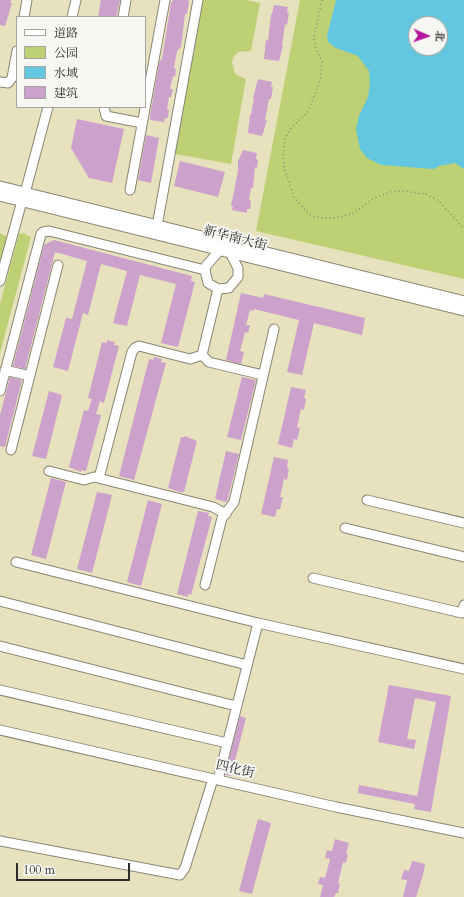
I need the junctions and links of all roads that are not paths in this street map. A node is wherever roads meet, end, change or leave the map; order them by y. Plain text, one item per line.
1 (27, 0) edge
2 (76, 0) edge
3 (126, 0) edge
4 (165, 0) edge
5 (198, 0) edge
6 (24, 16) edge
7 (72, 16) edge
8 (122, 16) edge
9 (16, 56) edge
10 (0, 82) edge
11 (146, 102) edge
12 (48, 108) edge
13 (104, 108) edge
14 (145, 108) edge
15 (142, 124) junction
16 (0, 187) edge
17 (130, 190) dead end
18 (0, 195) edge
19 (23, 197) junction
20 (157, 226) junction
21 (225, 251) junction
22 (58, 265) dead end
23 (205, 270) junction
24 (0, 281) edge
25 (218, 289) junction
26 (464, 302) edge
27 (464, 310) edge
28 (274, 329) dead end
29 (202, 355) junction
30 (5, 370) junction
31 (263, 374) junction
32 (30, 376) junction
33 (0, 391) edge
34 (11, 450) dead end
35 (48, 470) dead end
36 (99, 478) junction
37 (367, 500) dead end
38 (226, 514) junction
39 (464, 524) edge
40 (345, 528) dead end
41 (464, 557) edge
42 (16, 562) dead end
43 (313, 578) dead end
44 (205, 585) dead end
45 (0, 600) edge
46 (464, 605) edge
47 (258, 623) junction
48 (0, 646) edge
49 (247, 665) junction
50 (464, 669) edge
51 (0, 690) edge
52 (236, 706) junction
53 (0, 730) edge
54 (227, 743) junction
55 (215, 779) junction
56 (464, 833) edge
57 (0, 840) edge

1 - 6 street
2 - 7 street
3 - 8 street
4 - 11 street
5 - 20 street
9 - 10 street
12 - 19 street
13 - 15 street
14 - 15 street
15 - 17 street
16 - 19 main road, 新华南大街
18 - 19 main road, 新华南大街
19 - 20 main road, 新华南大街
19 - 21 main road, 新华南大街
19 - 24 street
20 - 26 main road, 新华南大街
21 - 23 street
21 - 25 street
21 - 27 main road, 新华南大街
22 - 32 street
23 - 25 street
23 - 30 street
25 - 29 street
28 - 31 street
29 - 31 street
29 - 36 street
30 - 32 street
30 - 33 street
31 - 38 street
32 - 34 street
35 - 36 street
36 - 38 street
37 - 39 street
38 - 44 street
40 - 41 street
42 - 47 street
43 - 46 street
45 - 49 street
47 - 49 street
47 - 50 street
48 - 52 street
49 - 52 street
51 - 54 street
52 - 54 street
53 - 55 street, 四化街
54 - 55 street
55 - 56 street, 四化街
55 - 57 street

